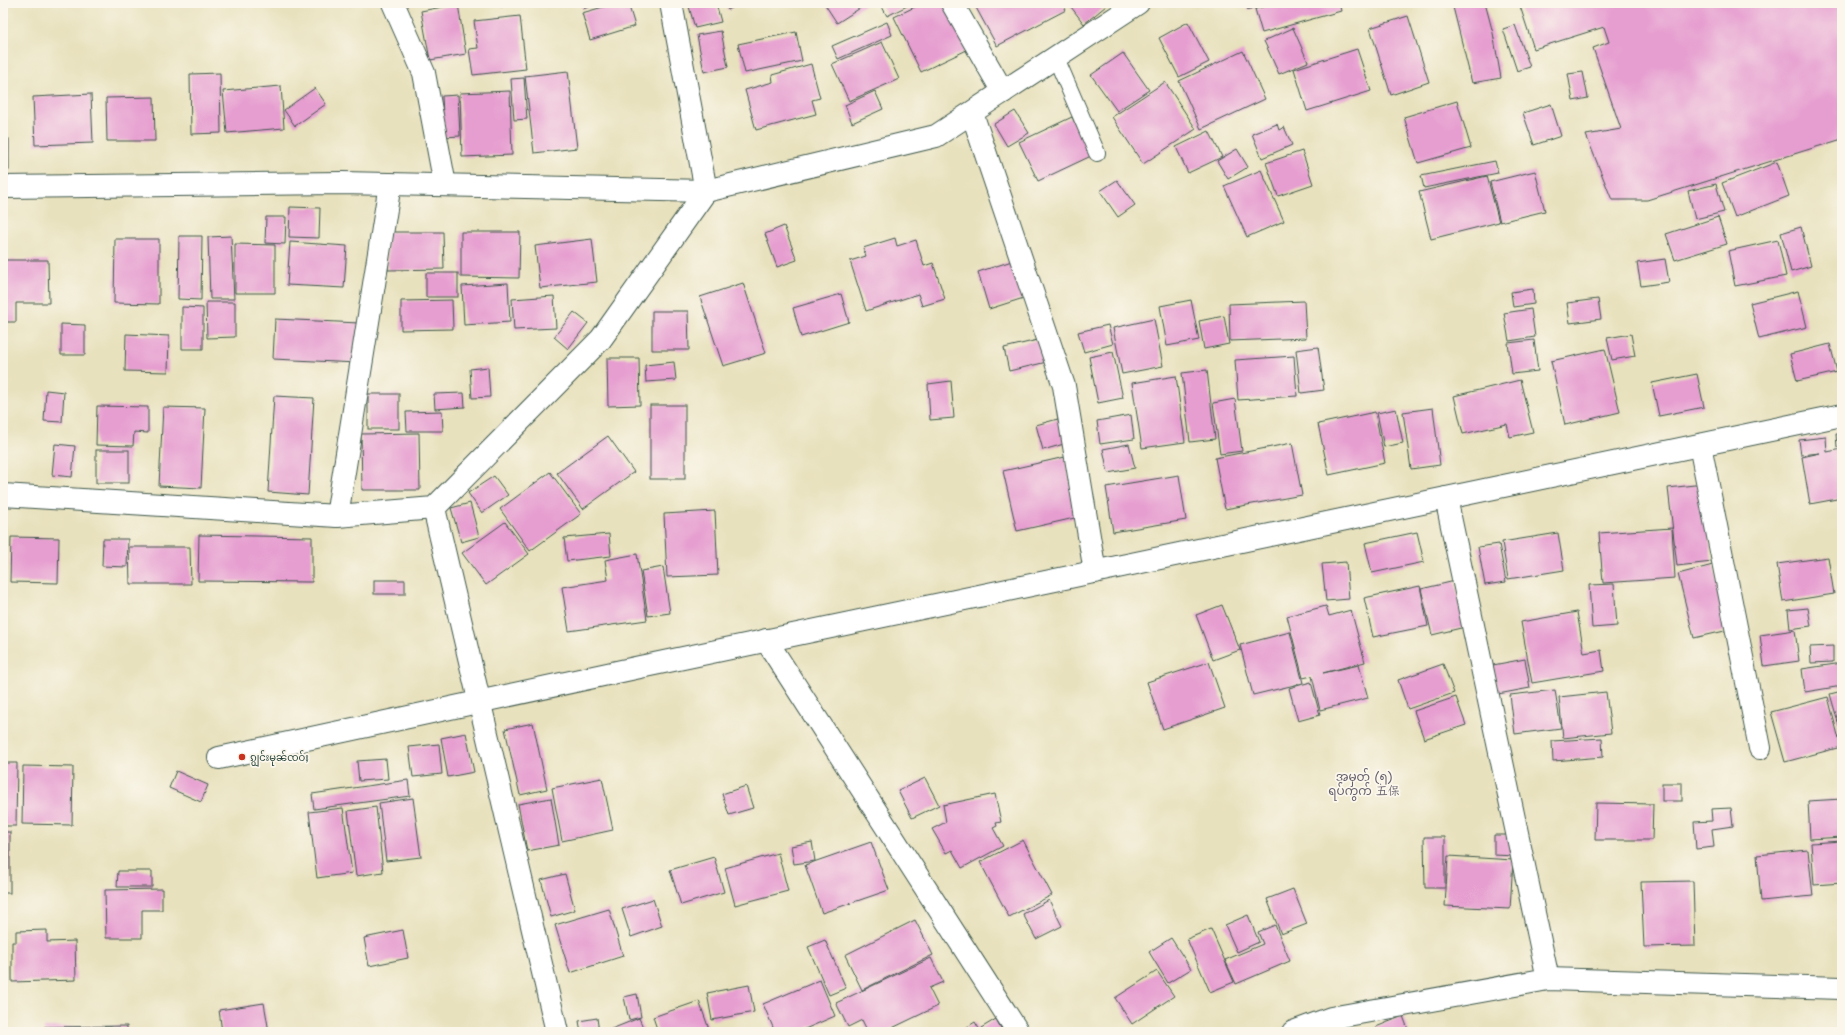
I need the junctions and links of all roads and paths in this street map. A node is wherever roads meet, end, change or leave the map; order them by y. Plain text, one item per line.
1 (393, 3) edge
2 (671, 3) edge
3 (952, 3) edge
4 (1138, 3) edge
5 (1056, 58) junction
6 (1003, 92) junction
7 (972, 112) junction
8 (1097, 153) dead end
9 (390, 184) junction
10 (445, 185) junction
11 (3, 187) edge
12 (706, 191) junction
13 (1842, 415) edge
14 (1700, 445) junction
15 (3, 495) edge
16 (1446, 498) junction
17 (434, 508) junction
18 (337, 516) junction
19 (1095, 572) junction
20 (766, 640) junction
21 (479, 702) junction
22 (1760, 748) dead end
23 (219, 758) dead end
24 (1548, 979) junction
25 (1842, 988) edge
26 (1334, 1025) edge
27 (557, 1032) edge
28 (1018, 1032) edge
29 (1293, 1032) edge

1 - 10 street
2 - 12 street
3 - 6 street
4 - 5 street
5 - 6 street
5 - 8 lane
6 - 7 street
7 - 12 street
7 - 19 street
9 - 10 street
9 - 11 street
9 - 18 street
10 - 12 street
12 - 17 street
13 - 14 street
14 - 16 street
14 - 22 street
15 - 18 street
16 - 19 street
16 - 24 street
17 - 18 street
17 - 21 street
19 - 20 street
20 - 21 street
20 - 28 street
21 - 23 street
21 - 27 street
24 - 25 street
24 - 26 street
26 - 29 street

